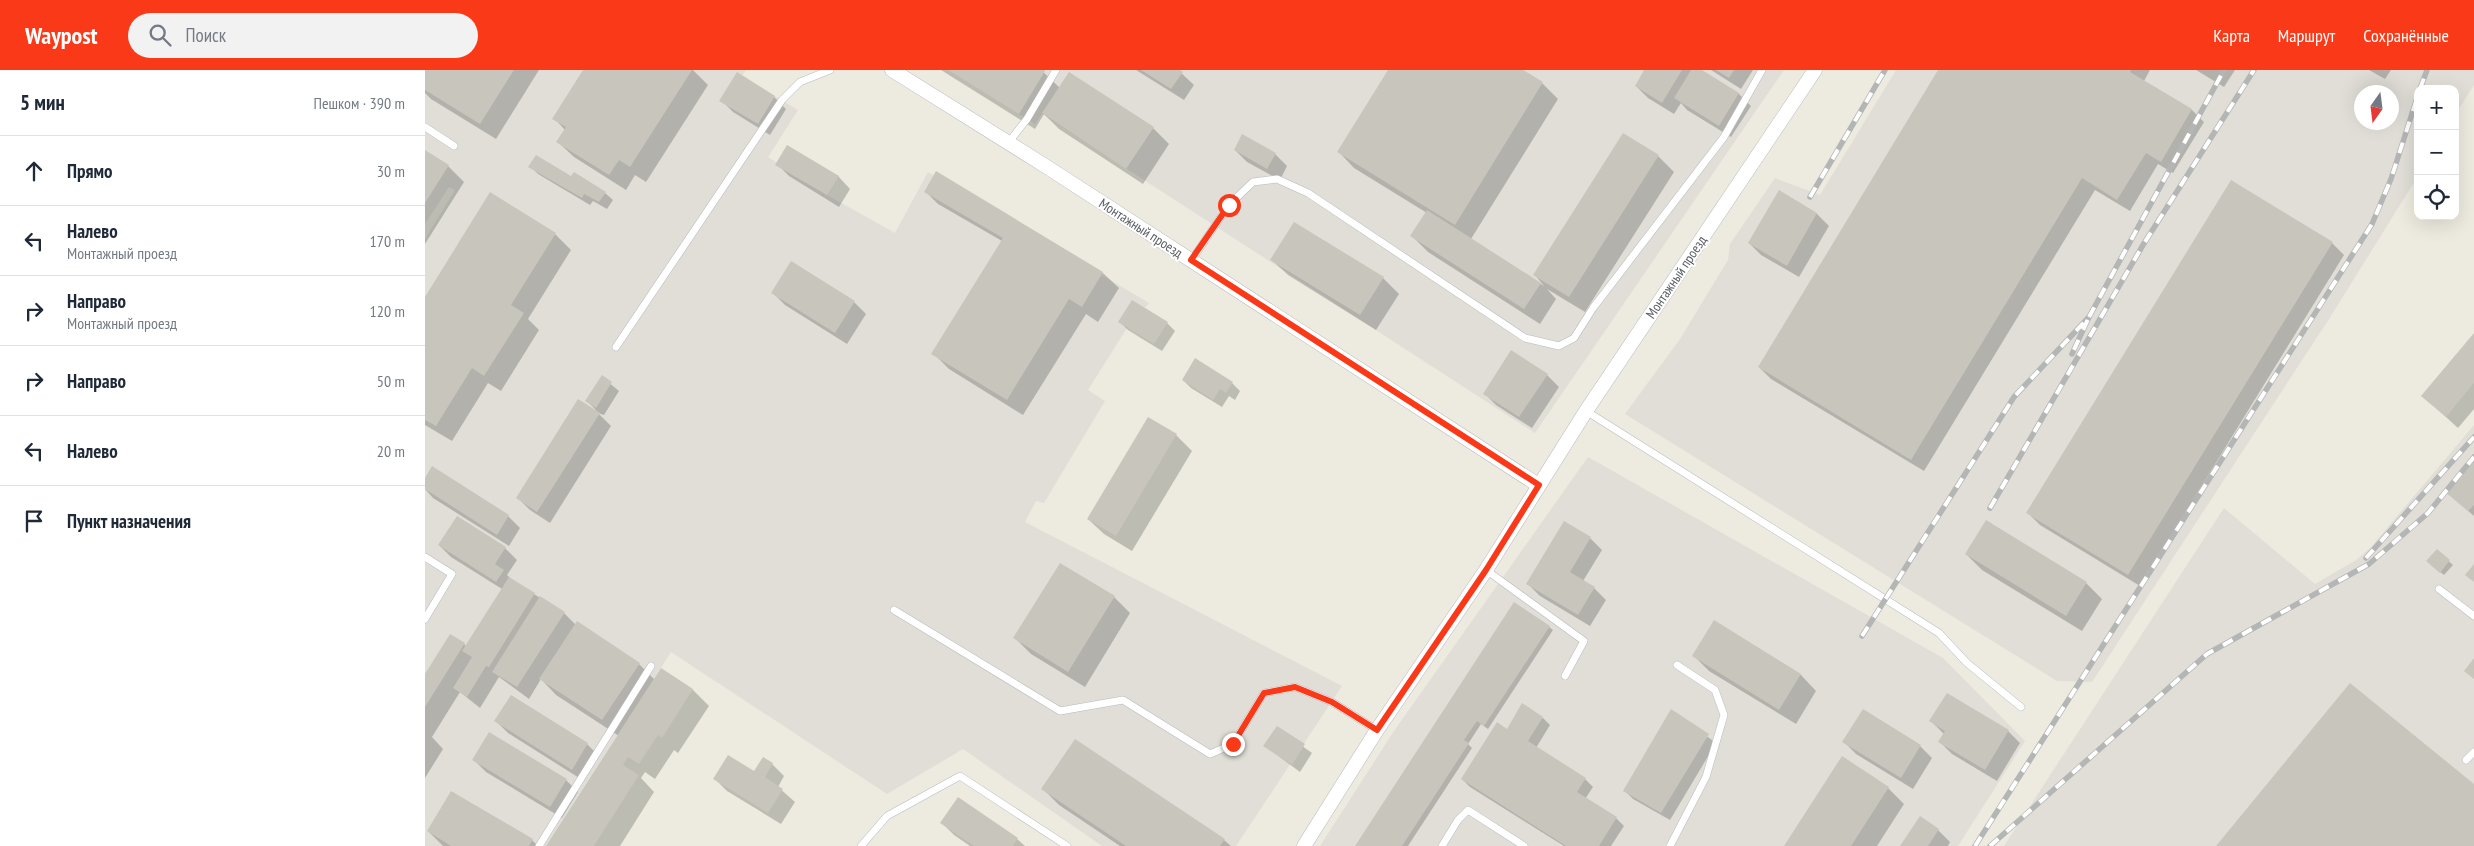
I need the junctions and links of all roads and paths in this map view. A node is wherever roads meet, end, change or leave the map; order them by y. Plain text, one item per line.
1 (829, 70) edge
2 (892, 70) edge
3 (1055, 70) edge
4 (1762, 70) edge
5 (1815, 70) edge
6 (425, 127) edge
7 (1009, 143) junction
8 (455, 146) dead end
9 (1191, 260) junction
10 (617, 347) dead end
11 (1586, 411) junction
12 (1539, 485) junction
13 (425, 557) edge
14 (1486, 570) junction
15 (2439, 589) dead end
16 (894, 610) dead end
17 (2474, 616) edge
18 (425, 619) edge
19 (1677, 665) dead end
20 (651, 666) dead end
21 (1565, 676) dead end
22 (2021, 707) dead end
23 (1377, 730) junction
24 (2474, 752) edge
25 (2466, 760) dead end
26 (539, 846) edge
27 (861, 846) edge
28 (1067, 846) edge
29 (1305, 846) edge
30 (1442, 846) edge
31 (1524, 846) edge
32 (1670, 846) edge

1 - 10 lane
2 - 7 street, Монтажный проезд
3 - 7 lane
4 - 9 lane
5 - 11 street, Монтажный проезд
6 - 8 lane
7 - 9 street, Монтажный проезд
9 - 12 street, Монтажный проезд
11 - 12 street, Монтажный проезд
11 - 22 lane
12 - 14 street, Монтажный проезд
13 - 18 lane
14 - 21 lane
14 - 23 street, Монтажный проезд
15 - 17 lane
16 - 23 lane
19 - 32 lane
20 - 26 lane
23 - 29 street, Монтажный проезд
24 - 25 lane
27 - 28 lane
30 - 31 lane

